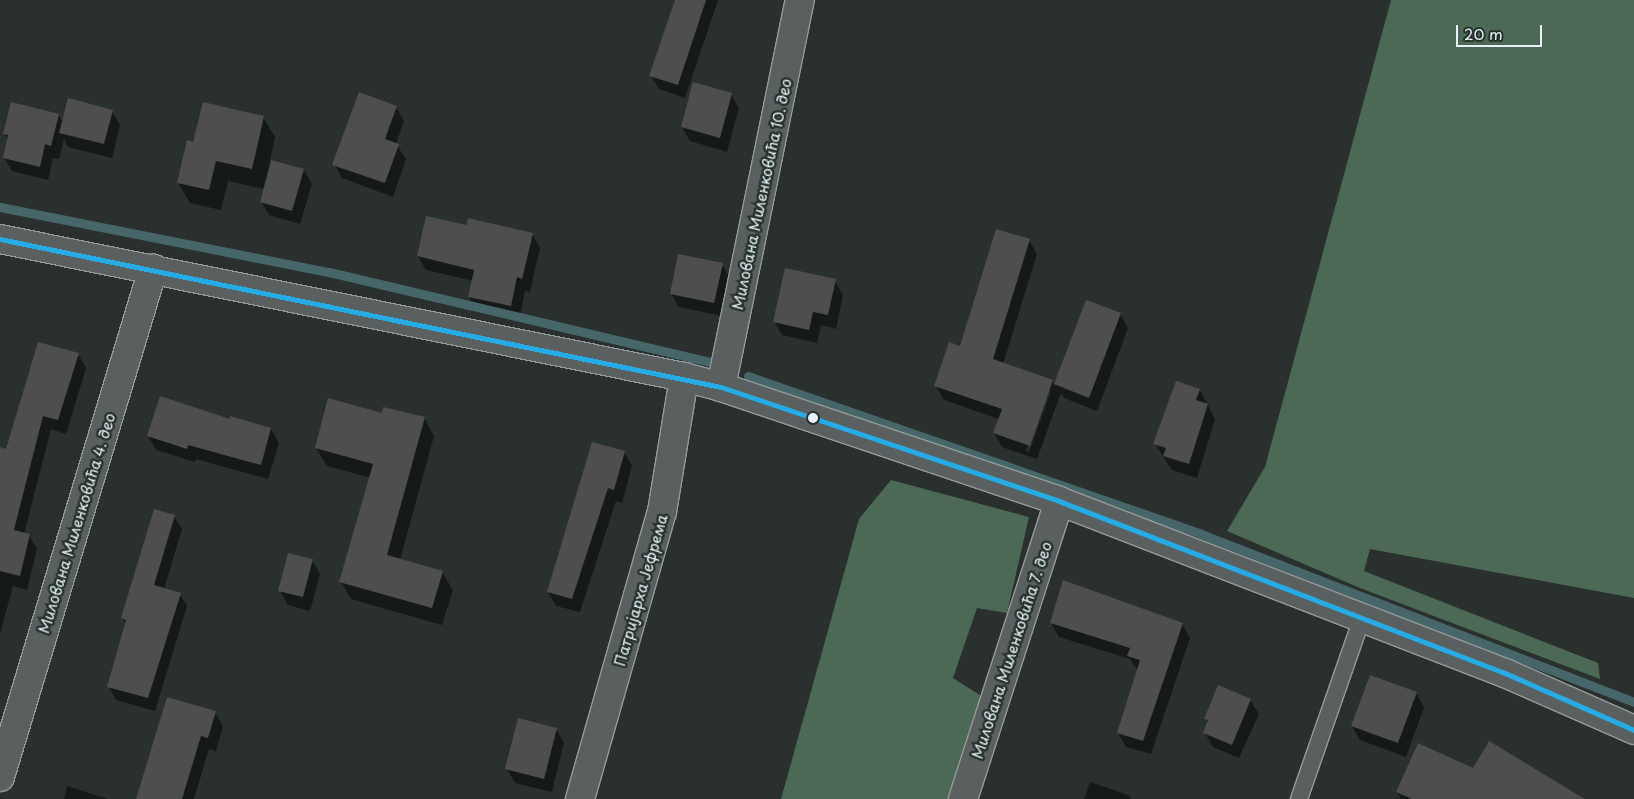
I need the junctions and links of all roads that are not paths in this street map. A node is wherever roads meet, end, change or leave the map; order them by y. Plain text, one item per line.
1 (800, 0) edge
2 (0, 239) edge
3 (153, 269) junction
4 (684, 377) junction
5 (721, 388) junction
6 (1059, 501) junction
7 (1362, 618) junction
8 (1634, 730) edge
9 (0, 777) edge
10 (580, 799) edge
11 (963, 799) edge
12 (1299, 799) edge

1 - 5 street, Милована Миленковића 10. део
2 - 3 street
3 - 4 street
3 - 9 street, Милована Миленковића 4. део
4 - 5 street
4 - 10 street, Патријарха Јефрема
5 - 6 street
6 - 7 street
6 - 11 street, Милована Миленковића 7. део
7 - 8 street
7 - 12 lane

